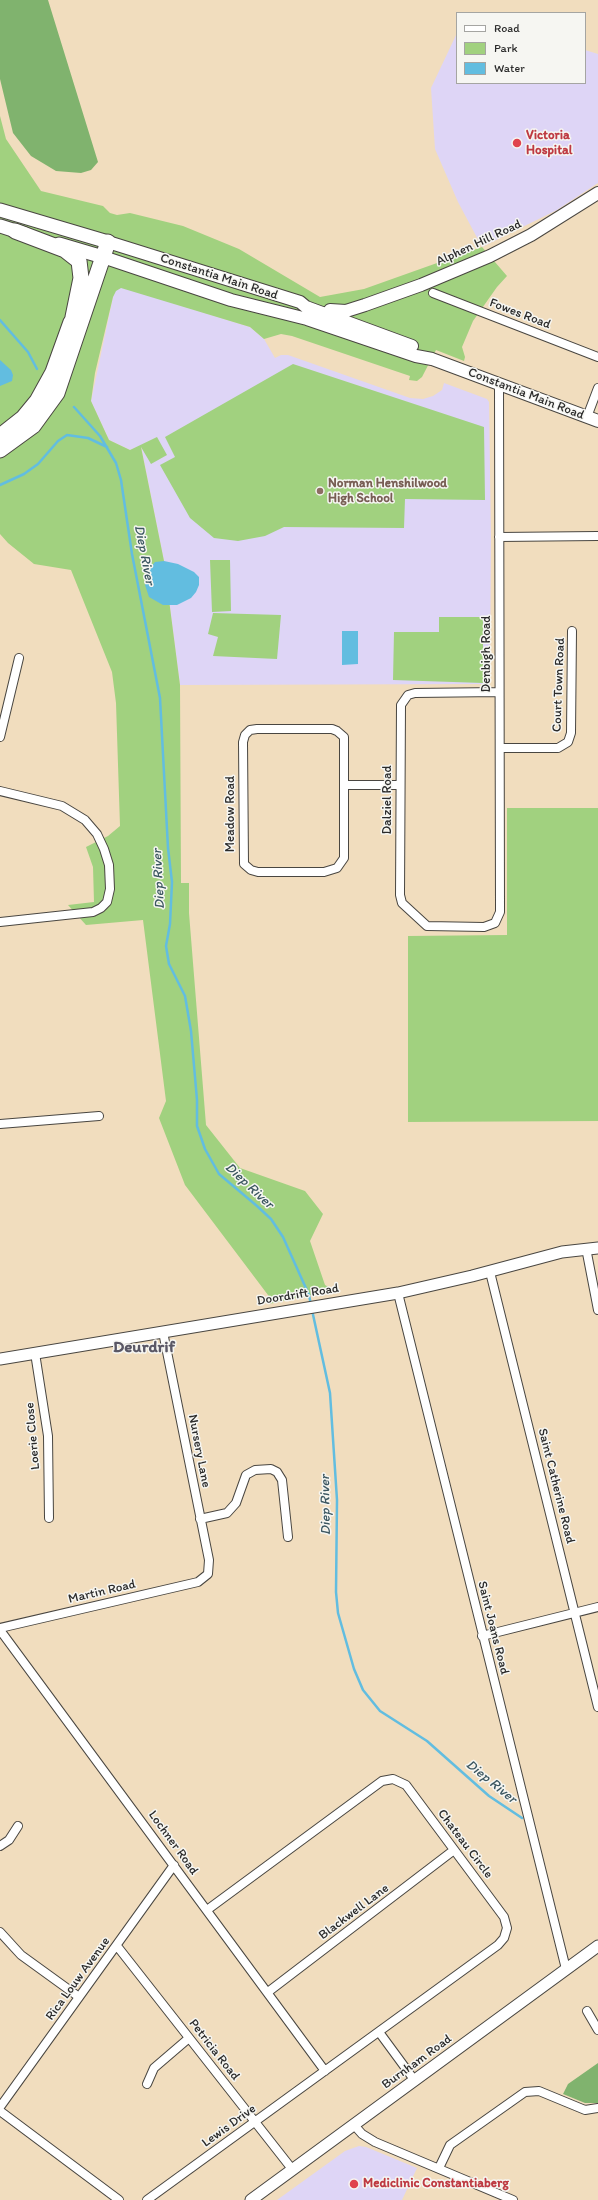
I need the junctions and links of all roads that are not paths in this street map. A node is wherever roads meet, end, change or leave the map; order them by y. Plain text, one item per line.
1 (598, 193) edge
2 (0, 210) edge
3 (0, 226) edge
4 (15, 231) junction
5 (103, 240) junction
6 (99, 256) junction
7 (433, 293) dead end
8 (300, 302) junction
9 (365, 305) junction
10 (73, 317) junction
11 (307, 319) junction
12 (347, 320) junction
13 (598, 357) edge
14 (432, 358) junction
15 (498, 384) junction
16 (598, 388) edge
17 (593, 419) edge
18 (0, 436) edge
19 (0, 450) edge
20 (598, 536) edge
21 (498, 537) junction
22 (572, 631) dead end
23 (19, 658) dead end
24 (499, 692) junction
25 (0, 737) edge
26 (500, 748) junction
27 (344, 786) junction
28 (400, 786) junction
29 (0, 791) edge
30 (0, 922) edge
31 (495, 922) joint
32 (99, 1116) dead end
33 (0, 1124) edge
34 (586, 1248) junction
35 (598, 1248) edge
36 (490, 1272) junction
37 (398, 1292) junction
38 (598, 1310) edge
39 (163, 1332) junction
40 (35, 1353) junction
41 (0, 1359) edge
42 (49, 1518) dead end
43 (200, 1519) junction
44 (288, 1537) dead end
45 (208, 1574) joint
46 (598, 1607) edge
47 (575, 1613) junction
48 (0, 1629) edge
49 (482, 1636) junction
50 (598, 1707) edge
51 (18, 1826) dead end
52 (0, 1846) edge
53 (454, 1850) junction
54 (174, 1866) junction
55 (207, 1910) junction
56 (0, 1932) edge
57 (117, 1946) junction
58 (598, 1946) edge
59 (566, 1969) junction
60 (268, 1992) junction
61 (79, 1997) junction
62 (587, 2011) dead end
63 (598, 2030) edge
64 (379, 2032) junction
65 (189, 2038) junction
66 (326, 2071) junction
67 (415, 2081) junction
68 (147, 2084) dead end
69 (0, 2107) edge
70 (598, 2108) edge
71 (0, 2111) edge
72 (255, 2122) junction
73 (354, 2125) junction
74 (439, 2168) junction
75 (292, 2169) junction
76 (119, 2200) edge
77 (147, 2200) edge
78 (251, 2200) edge
79 (513, 2200) edge

1 - 9 main road, Alphen Hill Road
2 - 5 main road, Constantia Main Road
3 - 4 main road, Constantia Main Road
4 - 6 main road, Constantia Main Road
4 - 10 highway
5 - 6 highway
5 - 8 main road, Constantia Main Road
6 - 10 highway
6 - 11 main road, Constantia Main Road
6 - 19 highway
7 - 13 street, Fowes Road
8 - 9 main road, Alphen Hill Road
8 - 12 main road, Constantia Main Road
9 - 12 main road, Alphen Hill Road
10 - 18 highway
11 - 12 main road
11 - 14 main road, Constantia Main Road
12 - 14 main road, Constantia Main Road
14 - 15 main road, Constantia Main Road
15 - 17 main road, Constantia Main Road
15 - 21 street, Denbigh Road
16 - 17 street
20 - 21 street
21 - 24 street, Denbigh Road
22 - 26 street, Court Town Road
23 - 25 street
24 - 26 street, Denbigh Road
24 - 28 street, Dalziel Road
26 - 31 street, Denbigh Road
27 - 27 street, Meadow Road
27 - 28 street
28 - 31 street, Dalziel Road
29 - 30 street
32 - 33 street
34 - 35 street, Doordrift Road
34 - 36 street, Doordrift Road
34 - 38 street
36 - 37 street, Doordrift Road
36 - 47 street, Saint Catherine Road
37 - 39 street, Doordrift Road
37 - 49 street, Saint Joans Road
39 - 40 street, Doordrift Road
39 - 43 street, Nursery Lane
40 - 41 street, Doordrift Road
40 - 42 street, Loerie Close
43 - 44 street
43 - 45 street, Nursery Lane
45 - 48 street, Martin Road
46 - 47 street
47 - 49 street
47 - 50 street, Saint Catherine Road
48 - 54 street, Lochner Road
49 - 59 street, Saint Joans Road
51 - 52 street
53 - 55 street, Chateau Circle
53 - 60 street, Blackwell Lane
53 - 64 street, Chateau Circle
54 - 55 street, Lochner Road
54 - 57 street, Rica Louw Avenue
55 - 60 street, Lochner Road
56 - 61 street
57 - 61 street, Rica Louw Avenue
57 - 65 street, Petricia Road
58 - 59 street, Burnham Road
59 - 67 street, Burnham Road
60 - 66 street, Lochner Road
61 - 69 street, Rica Louw Avenue
62 - 63 street
64 - 66 street, Chateau Circle
64 - 67 street
65 - 68 street
65 - 72 street, Petricia Road
66 - 72 street, Lewis Drive
67 - 73 street, Burnham Road
70 - 74 street
71 - 76 street
72 - 75 street, Petricia Road
72 - 77 street, Lewis Drive
73 - 74 street
73 - 75 street, Burnham Road
74 - 79 street
75 - 78 street, Burnham Road

